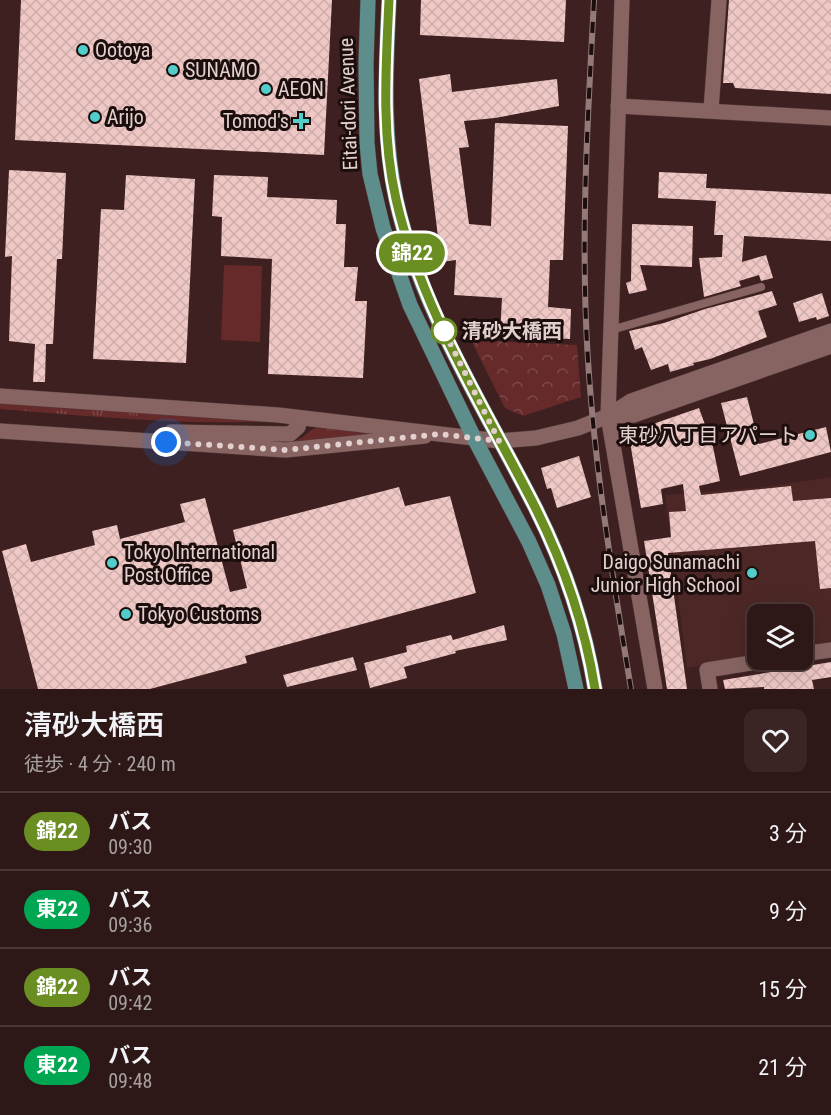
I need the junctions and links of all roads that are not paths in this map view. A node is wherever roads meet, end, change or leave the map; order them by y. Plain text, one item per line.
1 (368, 0) edge
2 (389, 0) edge
3 (622, 0) edge
4 (719, 0) edge
5 (618, 106) junction
6 (711, 110) junction
7 (831, 118) edge
8 (761, 287) dead end
9 (611, 330) junction
10 (831, 331) edge
11 (831, 346) edge
12 (0, 396) edge
13 (608, 416) junction
14 (300, 417) junction
15 (0, 421) edge
16 (0, 430) edge
17 (440, 434) junction
18 (474, 438) junction
19 (499, 441) junction
20 (831, 650) edge
21 (813, 652) edge
22 (747, 664) edge
23 (595, 687) edge
24 (576, 689) edge
25 (655, 689) edge
26 (710, 689) edge

1 - 18 main road, Eitai-dori Avenue
2 - 19 main road, Eitai-dori Avenue
3 - 5 street
4 - 6 street
5 - 6 street
5 - 9 street
6 - 7 street
8 - 9 lane
9 - 13 street
10 - 13 street
11 - 13 street
12 - 14 street
13 - 19 street
13 - 25 street
14 - 15 street
14 - 17 street
16 - 17 street
17 - 18 street
18 - 19 street
18 - 24 main road, Eitai-dori Avenue
19 - 23 main road, Eitai-dori Avenue
20 - 21 street
22 - 26 street

